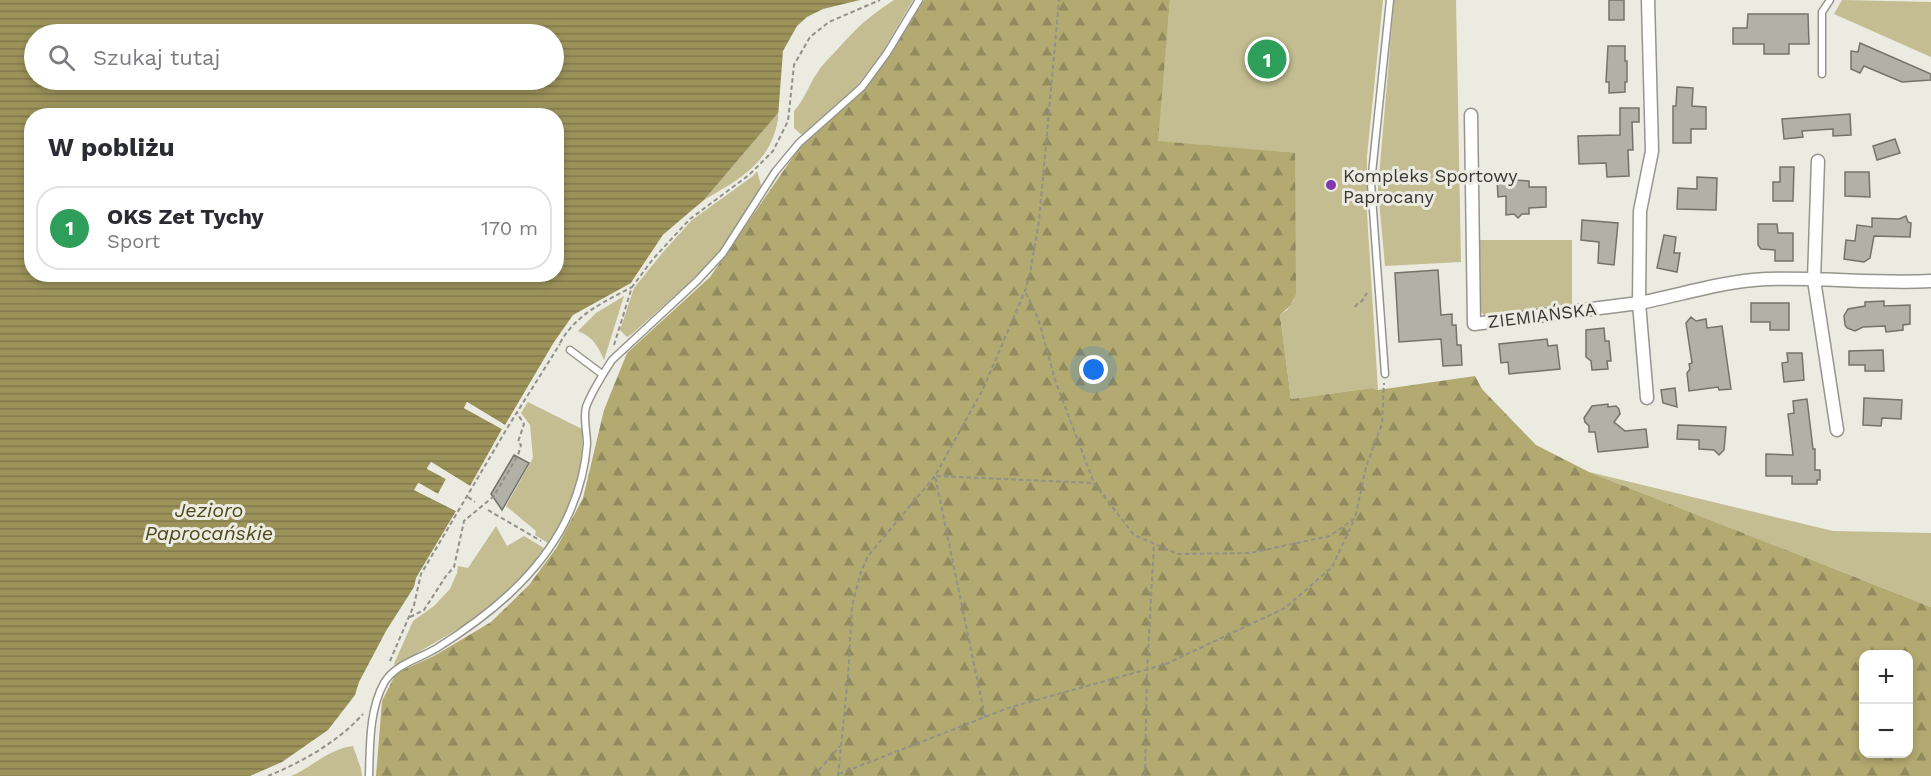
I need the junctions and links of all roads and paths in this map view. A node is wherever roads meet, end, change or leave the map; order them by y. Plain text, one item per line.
1 (880, 0) edge
2 (919, 0) edge
3 (1059, 0) edge
4 (1390, 0) edge
5 (1648, 0) edge
6 (1830, 0) edge
7 (1822, 74) dead end
8 (1471, 115) dead end
9 (1818, 161) dead end
10 (1814, 280) junction
11 (1931, 281) edge
12 (632, 287) junction
13 (1025, 291) junction
14 (1367, 293) dead end
15 (1639, 303) junction
16 (1355, 307) dead end
17 (570, 350) dead end
18 (612, 360) junction
19 (602, 374) junction
20 (1384, 374) joint
21 (1647, 398) dead end
22 (517, 413) junction
23 (1837, 430) dead end
24 (935, 476) junction
25 (1094, 483) junction
26 (467, 496) junction
27 (475, 502) dead end
28 (489, 510) dead end
29 (1355, 518) junction
30 (1154, 544) junction
31 (549, 546) junction
32 (410, 617) junction
33 (1147, 670) junction
34 (385, 681) junction
35 (985, 717) junction
36 (351, 727) dead end
37 (840, 746) junction
38 (838, 775) edge
39 (268, 776) edge
40 (369, 776) edge
41 (814, 776) edge
42 (1145, 776) edge

1 - 12 path
2 - 18 lane
3 - 13 path
4 - 20 lane
5 - 15 street
6 - 7 lane
8 - 15 street, ZIEMIAŃSKA
9 - 10 street
10 - 11 street, ZIEMIAŃSKA
10 - 15 street, ZIEMIAŃSKA
10 - 23 street
12 - 18 path
12 - 22 path
13 - 24 path
13 - 25 path
14 - 16 path
15 - 21 street
17 - 19 lane
18 - 19 lane
19 - 31 lane
20 - 29 path
22 - 26 path
22 - 32 path
24 - 25 path
24 - 35 path
24 - 37 path
25 - 30 path
26 - 27 path
26 - 32 path
28 - 31 path
29 - 30 path
29 - 33 path
30 - 33 path
31 - 34 lane
32 - 34 path
33 - 35 path
33 - 42 path
34 - 40 lane
35 - 38 path
36 - 39 path
37 - 38 path
37 - 41 path

